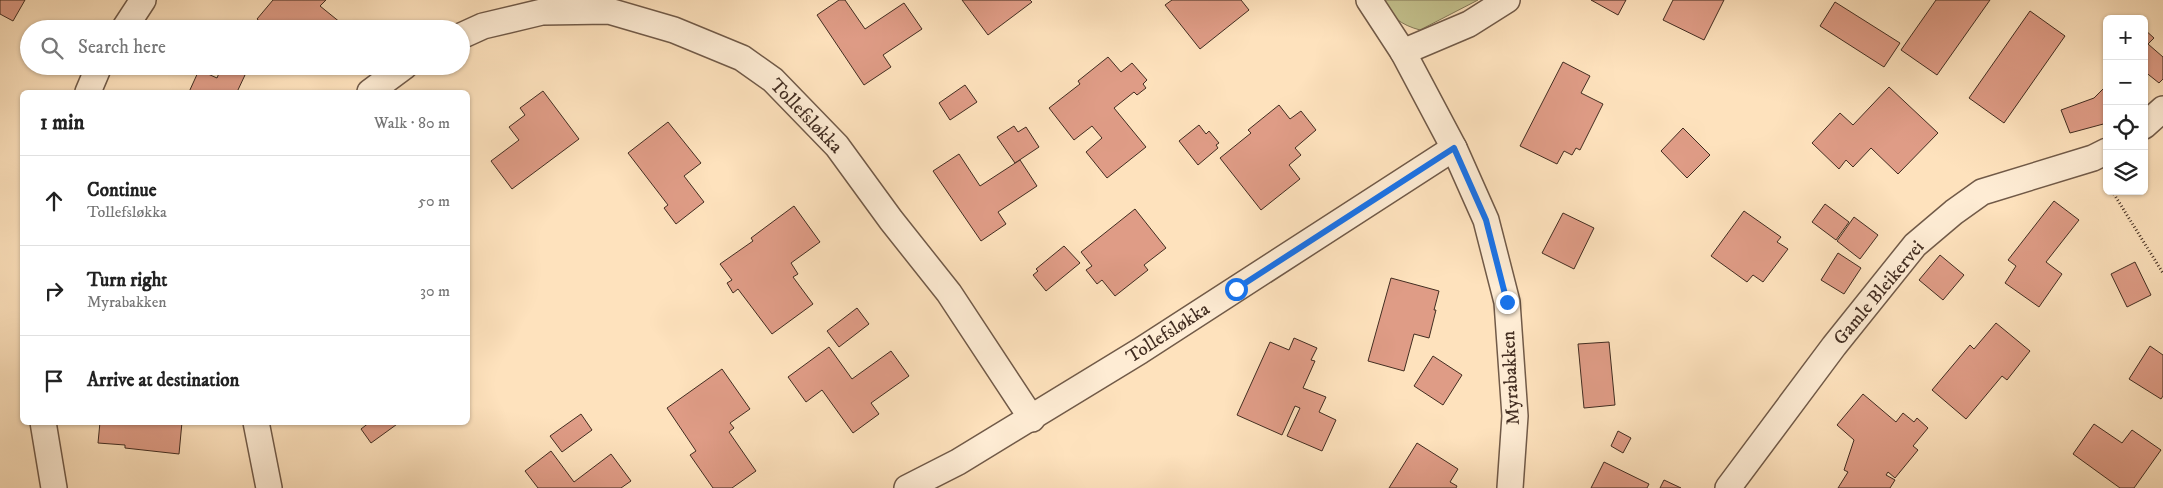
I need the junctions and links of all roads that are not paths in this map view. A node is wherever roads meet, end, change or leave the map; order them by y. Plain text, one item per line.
1 (143, 0) edge
2 (1369, 0) edge
3 (1507, 0) edge
4 (130, 20) edge
5 (470, 32) edge
6 (1403, 52) junction
7 (95, 75) edge
8 (392, 75) edge
9 (89, 90) edge
10 (373, 90) edge
11 (2163, 109) edge
12 (2148, 122) edge
13 (1454, 148) junction
14 (2103, 153) edge
15 (1032, 419) junction
16 (43, 425) edge
17 (257, 425) edge
18 (54, 488) edge
19 (269, 488) edge
20 (907, 488) edge
21 (1510, 488) edge
22 (1728, 488) edge

1 - 4 street
2 - 6 street, Myrabakken
3 - 6 street
5 - 15 street, Tollefsløkka
6 - 13 street, Myrabakken
7 - 9 street
8 - 10 street
11 - 12 street
13 - 15 street, Tollefsløkka
13 - 21 street, Myrabakken
14 - 22 street, Gamle Bleikervei
15 - 20 street, Tollefsløkka
16 - 18 street
17 - 19 street

